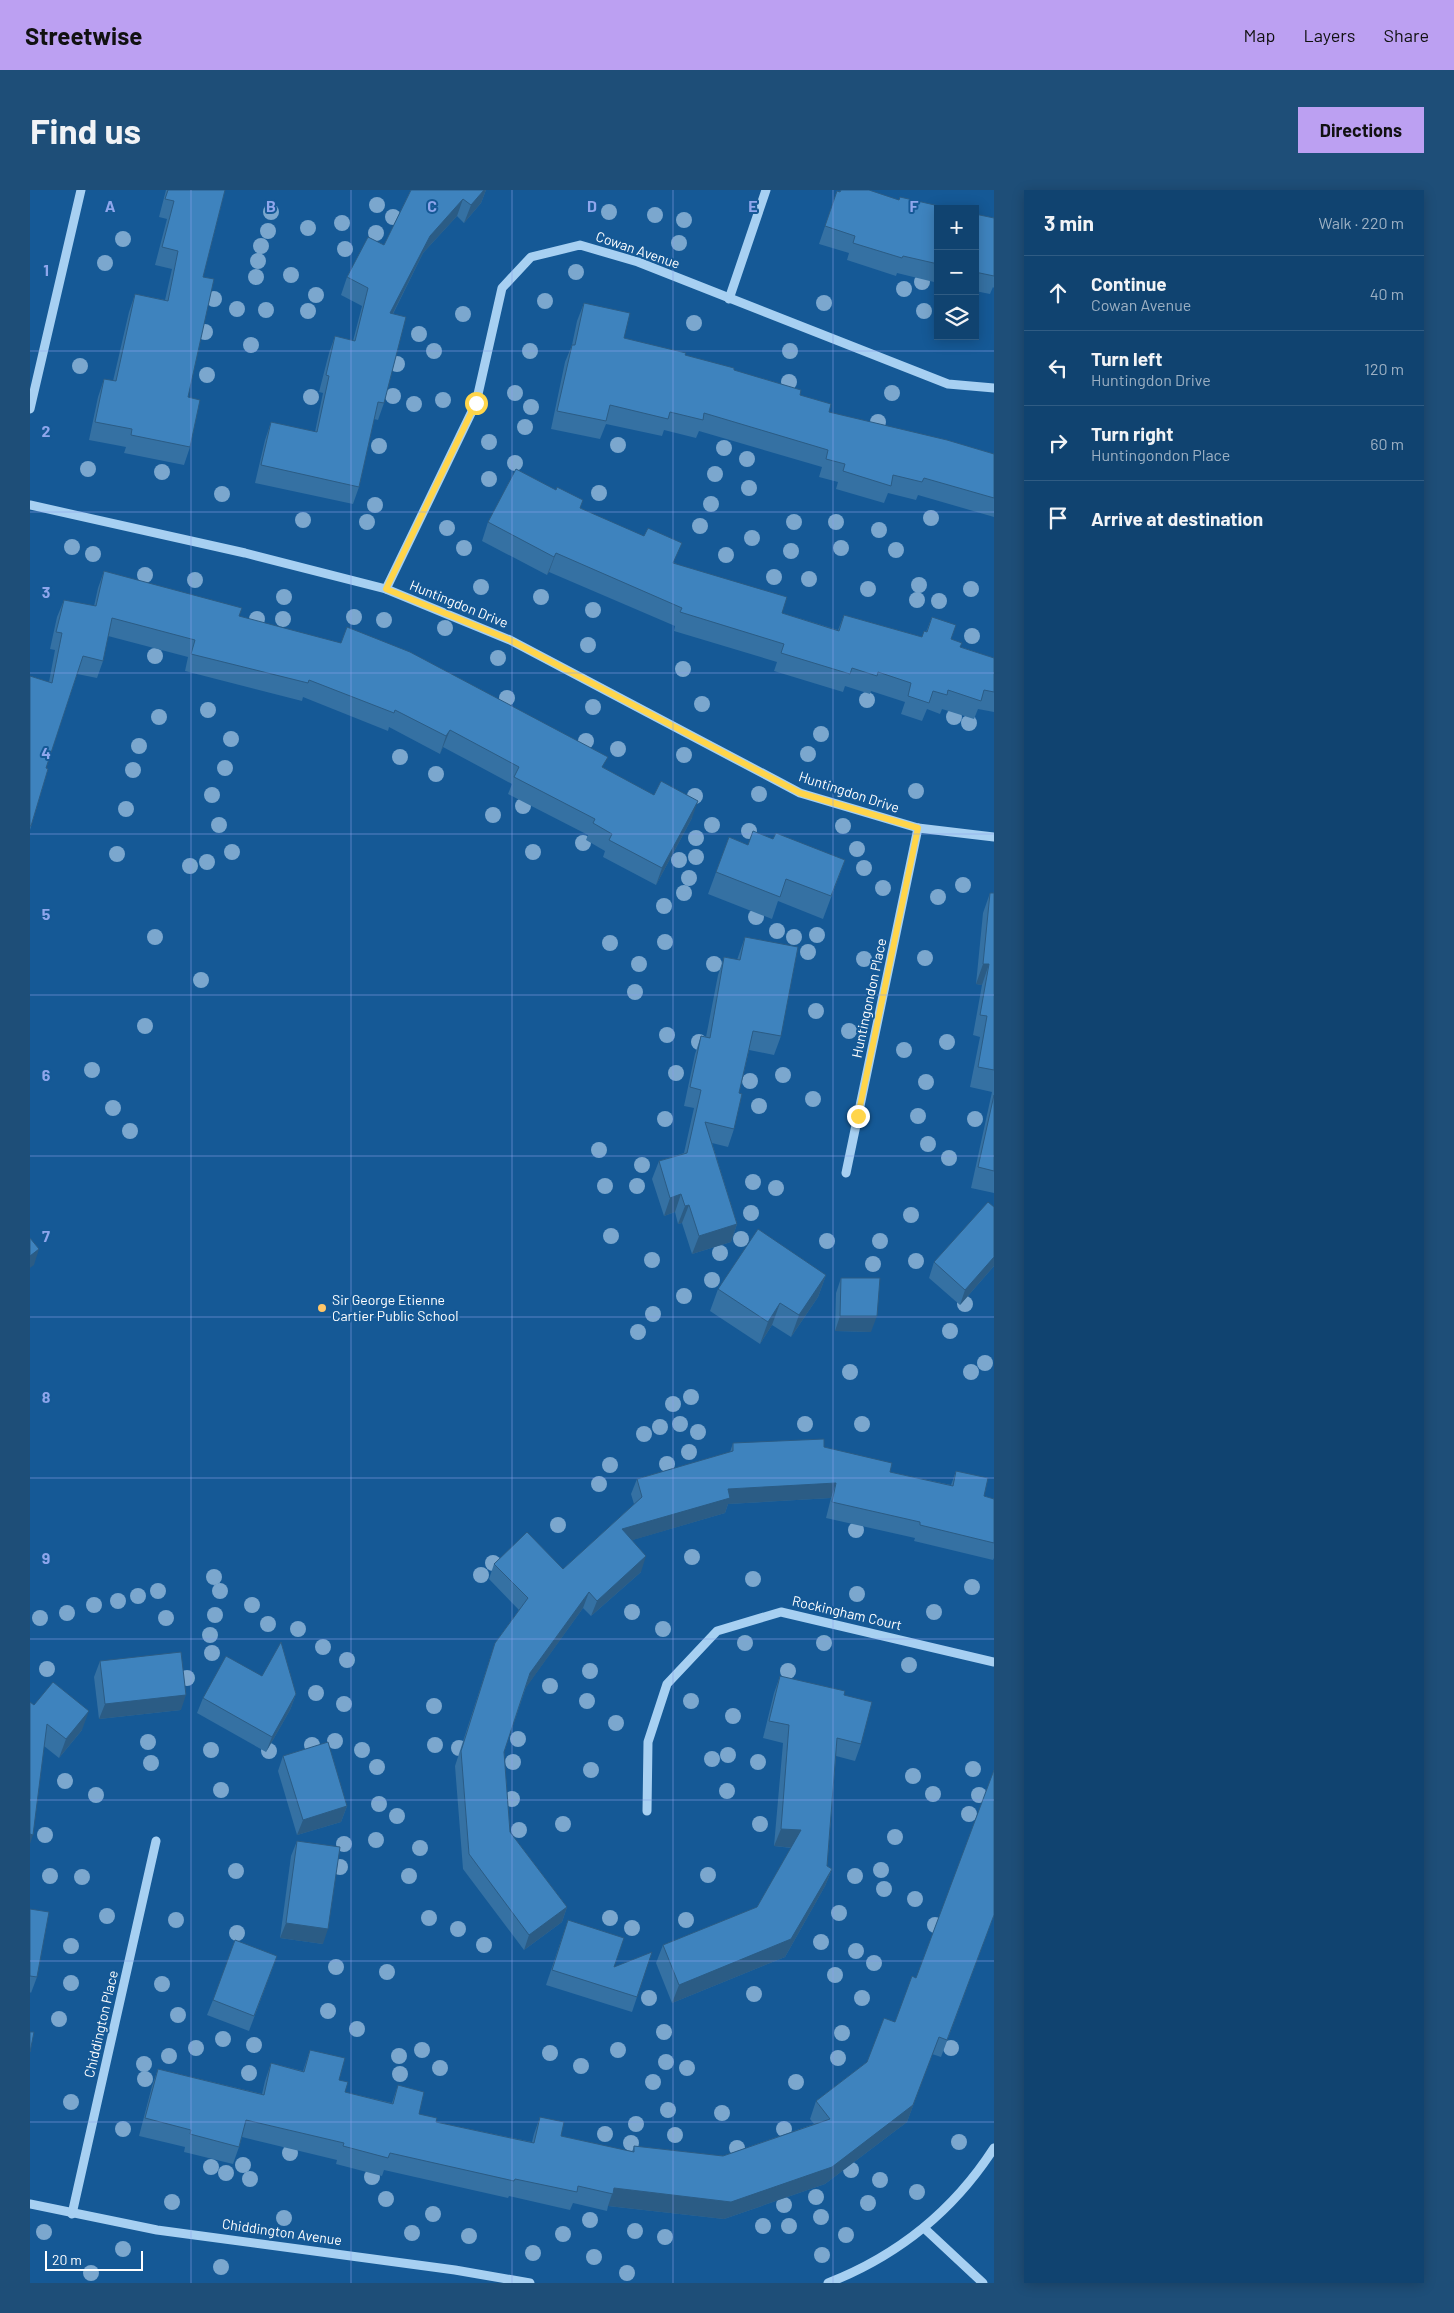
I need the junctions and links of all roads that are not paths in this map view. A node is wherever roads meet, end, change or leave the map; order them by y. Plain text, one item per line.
1 (81, 190) edge
2 (766, 190) edge
3 (729, 299) junction
4 (994, 388) edge
5 (30, 409) edge
6 (30, 505) edge
7 (386, 589) junction
8 (918, 828) junction
9 (994, 837) edge
10 (846, 1173) dead end
11 (994, 1662) edge
12 (647, 1811) dead end
13 (156, 1841) dead end
14 (994, 2148) edge
15 (30, 2204) edge
16 (72, 2214) junction
17 (924, 2228) junction
18 (530, 2283) edge
19 (828, 2283) edge
20 (983, 2283) edge

1 - 5 street
2 - 3 street
3 - 4 street, Cowan Avenue
3 - 7 street, Cowan Avenue
6 - 7 street, Huntingdon Drive
7 - 8 street, Huntingdon Drive
8 - 9 street, Huntingdon Drive
8 - 10 street, Huntingondon Place
11 - 12 street, Rockingham Court
13 - 16 street, Chiddington Place
14 - 17 street
15 - 16 street, Chiddington Avenue
16 - 18 street, Chiddington Avenue
17 - 19 street
17 - 20 street

